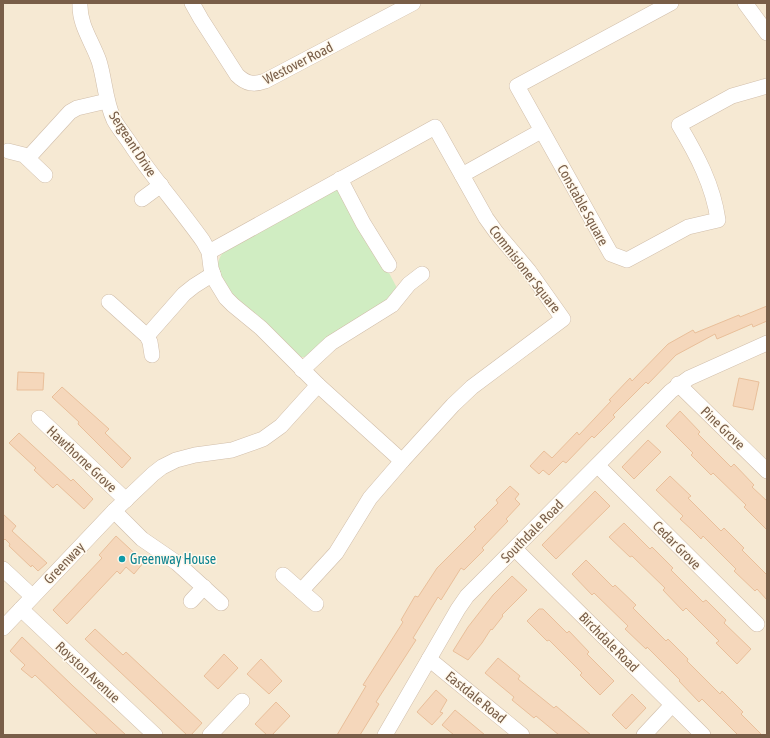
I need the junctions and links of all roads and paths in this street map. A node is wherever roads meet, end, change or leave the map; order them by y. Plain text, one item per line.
1 (80, 3) edge
2 (192, 3) edge
3 (413, 3) edge
4 (671, 3) edge
5 (745, 3) edge
6 (767, 33) edge
7 (767, 86) edge
8 (107, 101) junction
9 (541, 131) junction
10 (8, 151) dead end
11 (28, 158) junction
12 (462, 174) junction
13 (45, 175) dead end
14 (340, 179) junction
15 (161, 185) junction
16 (142, 199) dead end
17 (209, 252) junction
18 (389, 265) dead end
19 (213, 274) junction
20 (422, 274) dead end
21 (109, 302) dead end
22 (147, 336) junction
23 (767, 343) edge
24 (152, 355) dead end
25 (302, 370) junction
26 (678, 384) junction
27 (318, 385) junction
28 (39, 418) dead end
29 (402, 460) junction
30 (598, 466) junction
31 (767, 471) edge
32 (126, 500) junction
33 (114, 511) junction
34 (515, 549) junction
35 (3, 569) edge
36 (283, 575) dead end
37 (204, 587) junction
38 (301, 591) junction
39 (32, 596) junction
40 (191, 601) dead end
41 (221, 602) dead end
42 (316, 604) dead end
43 (21, 609) junction
44 (757, 624) dead end
45 (3, 628) edge
46 (429, 659) junction
47 (242, 701) dead end
48 (672, 705) junction
49 (155, 735) edge
50 (210, 735) edge
51 (385, 735) edge
52 (522, 735) edge
53 (644, 735) edge
54 (703, 735) edge

1 - 8 street, Sergeant Drive
2 - 3 street, Westover Road
4 - 9 street, Constable Square
5 - 6 street
7 - 9 street, Constable Square
8 - 11 street, Sergeant Drive
8 - 15 street, Sergeant Drive
9 - 12 street
10 - 11 street
11 - 13 street
12 - 14 street, Commisioner Square
12 - 29 street, Commisioner Square
14 - 17 street, Commisioner Square
14 - 18 street
15 - 16 street, Sergeant Drive
15 - 17 street, Sergeant Drive
17 - 19 street, Sergeant Drive
19 - 22 street
19 - 25 street
20 - 25 street
21 - 22 street
22 - 24 street
23 - 26 street, Southdale Road
25 - 27 street
26 - 30 street, Southdale Road
26 - 31 street, Pine Grove
27 - 29 street
27 - 32 street, Greenway
28 - 32 street, Hawthorne Grove
29 - 38 street
30 - 34 street, Southdale Road
30 - 44 street, Cedar Grove
32 - 33 street, Greenway
33 - 37 street
33 - 39 street, Greenway
34 - 46 street, Southdale Road
34 - 48 street, Birchdale Road
35 - 39 street
36 - 38 street
37 - 40 street
37 - 41 street
38 - 42 street
39 - 43 street, Greenway
43 - 45 street, Greenway
43 - 49 street, Royston Avenue
46 - 51 street, Southdale Road
46 - 52 street, Eastdale Road
47 - 50 street
48 - 53 street
48 - 54 street, Birchdale Road

